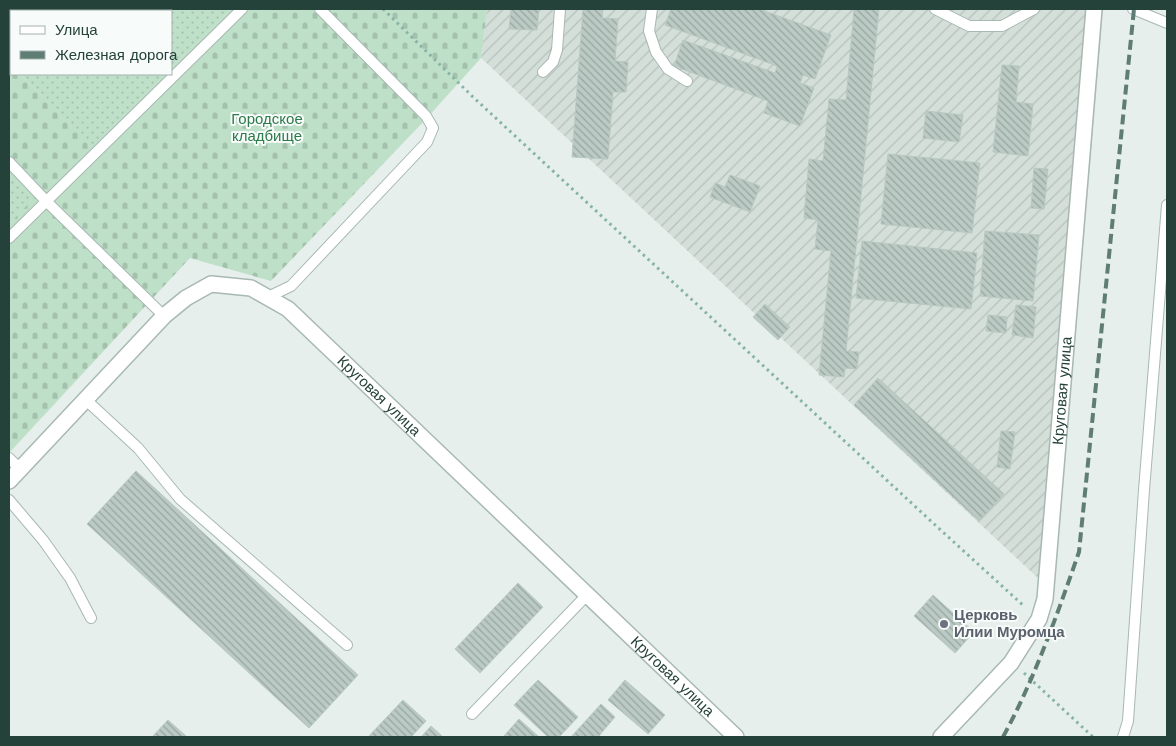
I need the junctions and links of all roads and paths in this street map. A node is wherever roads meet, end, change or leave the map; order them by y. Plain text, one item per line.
1 (242, 9) edge
2 (320, 9) edge
3 (383, 9) edge
4 (560, 9) edge
5 (652, 9) edge
6 (935, 9) edge
7 (1034, 9) edge
8 (1094, 9) edge
9 (1133, 9) edge
10 (1167, 23) edge
11 (543, 72) dead end
12 (687, 81) dead end
13 (9, 162) edge
14 (46, 201) junction
15 (1167, 205) edge
16 (9, 238) edge
17 (268, 298) junction
18 (164, 316) junction
19 (86, 399) junction
20 (9, 458) edge
21 (20, 469) junction
22 (9, 481) edge
23 (9, 500) edge
24 (587, 595) junction
25 (91, 618) dead end
26 (1039, 619) junction
27 (347, 645) dead end
28 (1011, 663) junction
29 (472, 714) dead end
30 (736, 737) edge
31 (940, 737) edge
32 (1093, 737) edge
33 (1123, 737) edge

1 - 14 lane
2 - 17 lane
3 - 26 path
4 - 11 lane
5 - 12 lane
6 - 7 lane
8 - 26 street, Круговая улица
9 - 10 lane
13 - 14 lane
14 - 16 lane
14 - 18 lane
15 - 33 lane
17 - 18 street, Круговая улица
17 - 24 street, Круговая улица
18 - 19 street, Круговая улица
19 - 21 street, Круговая улица
19 - 27 lane
20 - 21 lane
21 - 22 street, Круговая улица
23 - 25 lane
24 - 29 lane
24 - 30 street, Круговая улица
26 - 28 street, Круговая улица
28 - 31 street, Круговая улица
28 - 32 path

